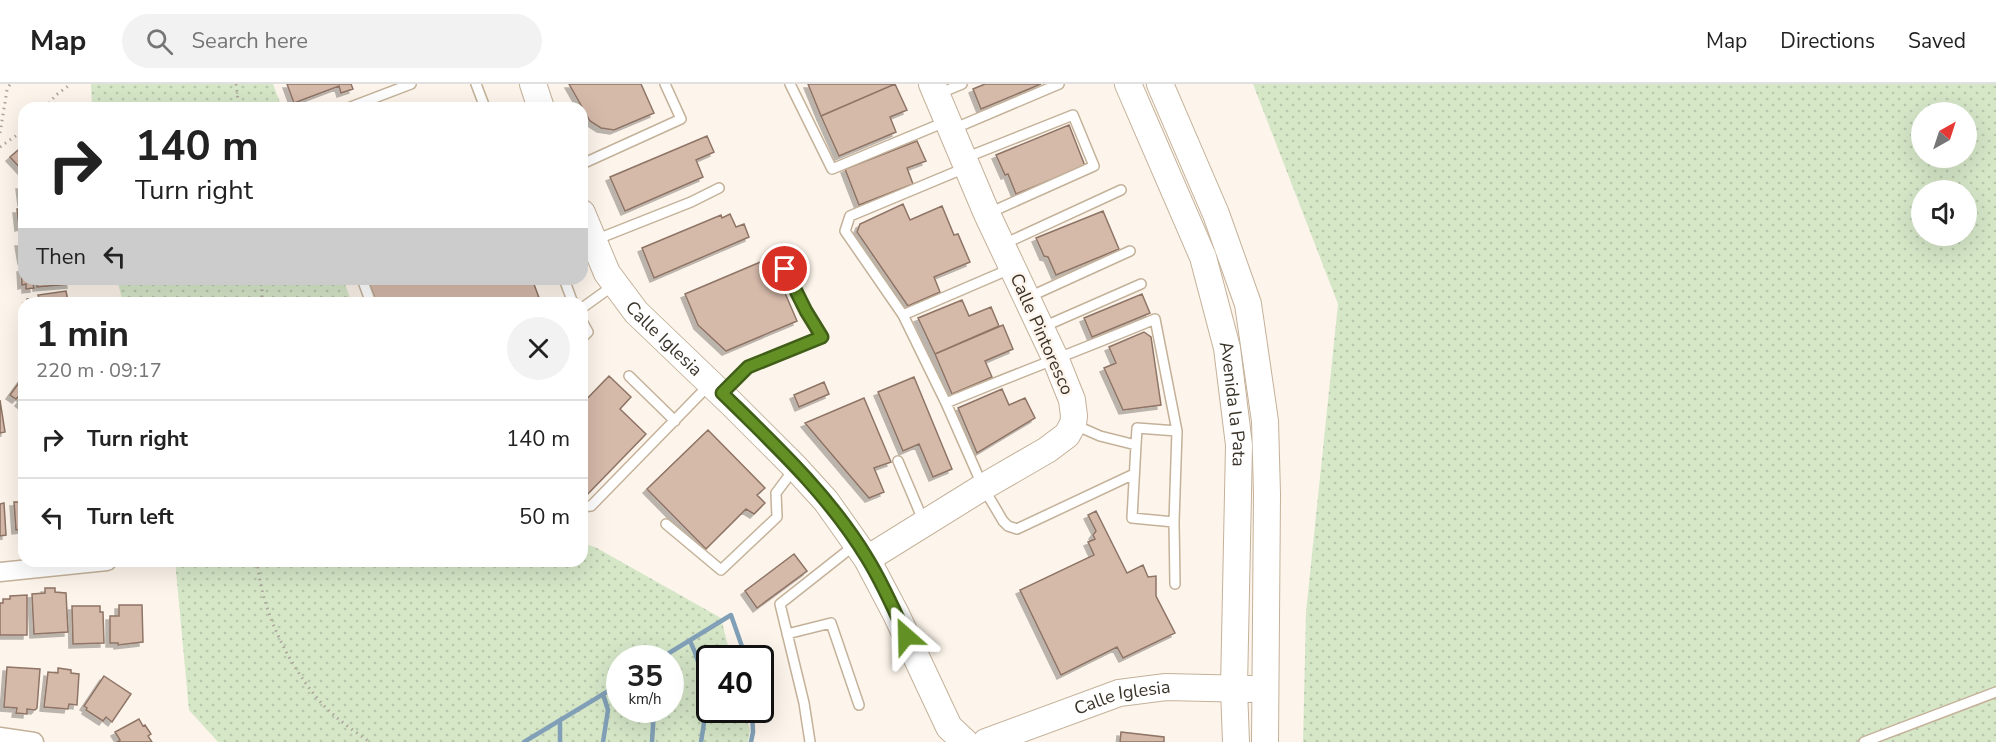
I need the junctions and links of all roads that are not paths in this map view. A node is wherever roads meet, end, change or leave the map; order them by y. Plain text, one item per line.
1 (411, 84) edge
2 (476, 84) edge
3 (533, 84) edge
4 (665, 84) edge
5 (790, 84) edge
6 (962, 84) edge
7 (1059, 84) edge
8 (1128, 84) edge
9 (1160, 84) edge
10 (934, 89) edge
11 (364, 102) edge
12 (483, 102) edge
13 (539, 102) edge
14 (949, 125) junction
15 (588, 161) edge
16 (965, 163) junction
17 (719, 188) dead end
18 (1121, 190) dead end
19 (987, 214) junction
20 (588, 228) edge
21 (593, 241) junction
22 (1131, 251) dead end
23 (1007, 257) junction
24 (785, 269) dead end
25 (1141, 284) dead end
26 (614, 285) junction
27 (1027, 298) junction
28 (588, 304) edge
29 (903, 315) junction
30 (1041, 328) junction
31 (1056, 360) junction
32 (629, 376) dead end
33 (716, 389) junction
34 (946, 403) junction
35 (675, 421) junction
36 (1073, 424) junction
37 (1177, 431) junction
38 (1136, 445) junction
39 (898, 461) dead end
40 (795, 467) junction
41 (1134, 474) junction
42 (983, 487) junction
43 (588, 506) edge
44 (924, 522) junction
45 (1174, 522) junction
46 (666, 524) dead end
47 (862, 551) junction
48 (49, 567) edge
49 (0, 572) edge
50 (1175, 584) dead end
51 (787, 634) junction
52 (1234, 688) junction
53 (1265, 689) junction
54 (1996, 692) edge
55 (859, 705) dead end
56 (0, 737) edge
57 (34, 742) edge
58 (810, 742) edge
59 (965, 742) edge
60 (986, 742) edge
61 (1236, 742) edge
62 (1265, 742) edge
63 (1864, 742) edge

1 - 11 lane
2 - 12 lane
3 - 13 street
4 - 15 lane
5 - 14 lane
6 - 10 lane
7 - 14 lane
8 - 52 street, Avenida la Pata
9 - 53 street, Avenida la Pata
10 - 14 street, Calle Pintoresco
14 - 16 street, Calle Pintoresco
16 - 19 street, Calle Pintoresco
16 - 19 lane
16 - 29 lane
17 - 21 lane
18 - 23 lane
19 - 23 street, Calle Pintoresco
20 - 21 street, Calle Iglesia
21 - 26 street, Calle Iglesia
22 - 27 lane
23 - 27 street, Calle Pintoresco
23 - 29 lane
24 - 33 lane
25 - 30 lane
26 - 28 lane
26 - 33 street, Calle Iglesia
27 - 30 street, Calle Pintoresco
29 - 34 lane
30 - 31 street, Calle Pintoresco
31 - 34 lane
31 - 36 street, Calle Pintoresco
31 - 37 lane
32 - 35 lane
33 - 35 lane
33 - 40 street, Calle Iglesia
34 - 42 lane
35 - 43 lane
36 - 38 lane
36 - 42 street
37 - 38 lane
37 - 45 lane
38 - 41 lane
39 - 44 lane
40 - 46 lane
40 - 47 street, Calle Iglesia
41 - 42 lane
41 - 45 lane
42 - 44 street
44 - 47 street
45 - 50 lane
47 - 51 lane
47 - 59 street, Calle Iglesia
48 - 49 street
51 - 55 lane
51 - 58 lane
52 - 53 street, Calle Iglesia
52 - 60 street, Calle Iglesia
52 - 61 street, Avenida la Pata
53 - 62 street, Avenida la Pata
54 - 63 lane
56 - 57 street

